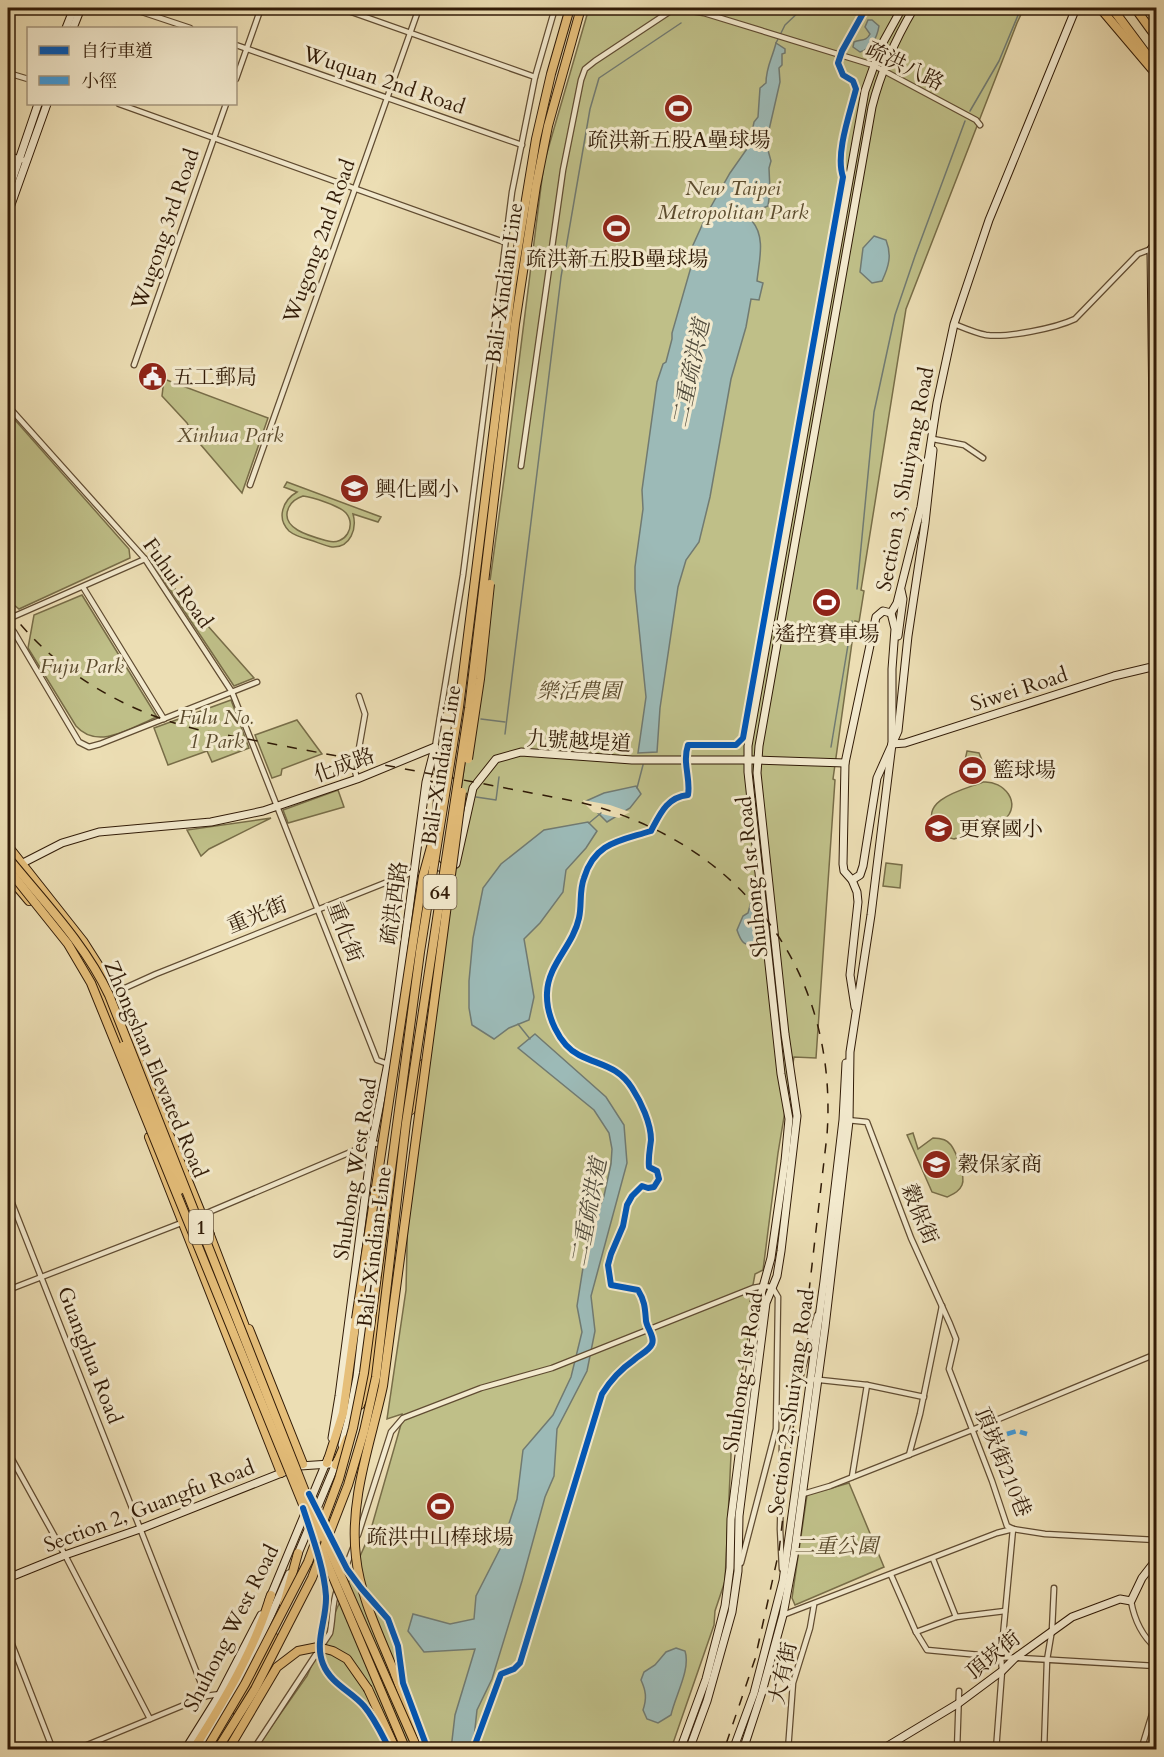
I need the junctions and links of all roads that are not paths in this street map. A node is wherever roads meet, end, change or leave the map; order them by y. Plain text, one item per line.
1 (74, 8) edge
2 (81, 8) edge
3 (130, 8) edge
4 (261, 8) edge
5 (340, 8) edge
6 (419, 8) edge
7 (553, 8) edge
8 (570, 8) edge
9 (580, 8) edge
10 (673, 8) edge
11 (902, 8) edge
12 (914, 8) edge
13 (1076, 8) edge
14 (1101, 8) edge
15 (1112, 8) edge
16 (1135, 8) edge
17 (1150, 8) edge
18 (705, 10) edge
19 (1156, 16) edge
20 (66, 27) edge
21 (73, 27) edge
22 (187, 27) edge
23 (410, 31) junction
24 (1156, 37) edge
25 (237, 45) edge
26 (246, 48) junction
27 (873, 65) junction
28 (1156, 67) edge
29 (882, 71) junction
30 (8, 73) edge
31 (1156, 74) edge
32 (237, 76) edge
33 (535, 77) junction
34 (27, 79) edge
35 (386, 98) junction
36 (38, 105) edge
37 (47, 105) edge
38 (122, 105) edge
39 (226, 105) edge
40 (980, 125) dead end
41 (214, 139) junction
42 (522, 145) junction
43 (8, 155) edge
44 (22, 160) junction
45 (355, 188) junction
46 (8, 192) edge
47 (8, 213) edge
48 (504, 242) junction
49 (1156, 242) edge
50 (1151, 249) junction
51 (954, 324) junction
52 (134, 365) dead end
53 (8, 406) edge
54 (933, 439) junction
55 (983, 458) dead end
56 (521, 466) dead end
57 (250, 485) dead end
58 (489, 548) junction
59 (145, 559) junction
60 (83, 587) junction
61 (900, 588) junction
62 (891, 613) junction
63 (8, 619) edge
64 (8, 625) edge
65 (894, 646) junction
66 (1156, 666) edge
67 (1156, 677) edge
68 (257, 682) dead end
69 (232, 692) junction
70 (359, 696) dead end
71 (164, 719) junction
72 (892, 744) junction
73 (435, 747) junction
74 (748, 760) junction
75 (757, 760) junction
76 (845, 763) junction
77 (357, 779) junction
78 (446, 792) junction
79 (278, 806) junction
80 (8, 846) edge
81 (20, 864) junction
82 (8, 865) edge
83 (414, 871) junction
84 (852, 880) junction
85 (318, 908) junction
86 (45, 919) junction
87 (114, 993) junction
88 (856, 1013) junction
89 (429, 1041) junction
90 (388, 1064) junction
91 (846, 1120) junction
92 (372, 1143) junction
93 (383, 1144) junction
94 (8, 1193) edge
95 (202, 1215) junction
96 (183, 1222) junction
97 (208, 1230) junction
98 (189, 1236) junction
99 (42, 1276) junction
100 (764, 1286) junction
101 (772, 1287) junction
102 (216, 1289) junction
103 (8, 1290) edge
104 (823, 1292) junction
105 (942, 1306) junction
106 (956, 1339) joint
107 (1156, 1354) edge
108 (814, 1379) junction
109 (867, 1385) junction
110 (924, 1396) junction
111 (776, 1429) junction
112 (786, 1429) junction
113 (972, 1430) junction
114 (8, 1452) edge
115 (909, 1455) junction
116 (303, 1464) junction
117 (332, 1464) junction
118 (281, 1473) junction
119 (852, 1477) junction
120 (838, 1482) junction
121 (841, 1489) dead end
122 (802, 1494) junction
123 (312, 1520) junction
124 (140, 1529) junction
125 (1013, 1529) junction
126 (1156, 1540) edge
127 (298, 1553) junction
128 (65, 1555) junction
129 (933, 1559) junction
130 (1156, 1560) edge
131 (738, 1571) junction
132 (891, 1575) junction
133 (8, 1578) edge
134 (783, 1581) junction
135 (1054, 1587) dead end
136 (271, 1595) junction
137 (1131, 1601) junction
138 (814, 1605) junction
139 (1005, 1611) junction
140 (773, 1616) junction
141 (783, 1616) junction
142 (956, 1617) junction
143 (1052, 1630) junction
144 (916, 1632) junction
145 (8, 1634) edge
146 (1156, 1648) edge
147 (1001, 1657) junction
148 (1015, 1658) junction
149 (1047, 1660) junction
150 (1156, 1666) edge
151 (1002, 1671) junction
152 (959, 1691) dead end
153 (220, 1694) junction
154 (206, 1696) junction
155 (1156, 1701) edge
156 (959, 1703) junction
157 (150, 1719) junction
158 (53, 1749) edge
159 (75, 1749) edge
160 (185, 1749) edge
161 (193, 1749) edge
162 (199, 1749) edge
163 (206, 1749) edge
164 (215, 1749) edge
165 (228, 1749) edge
166 (253, 1749) edge
167 (396, 1749) edge
168 (406, 1749) edge
169 (418, 1749) edge
170 (423, 1749) edge
171 (680, 1749) edge
172 (689, 1749) edge
173 (733, 1749) edge
174 (743, 1749) edge
175 (788, 1749) edge
176 (881, 1749) edge
177 (957, 1749) edge
178 (996, 1749) edge
179 (1044, 1749) edge
180 (1141, 1749) edge

1 - 20 street
2 - 21 street
3 - 22 street
4 - 26 street
5 - 23 street
6 - 23 street, Wugong 2nd Road
7 - 33 street
8 - 78 highway, Bali-Xindian Line / 64, bridge
9 - 58 highway, Bali-Xindian Line / 64, bridge
10 - 18 street, 疏洪八路
10 - 56 street
11 - 27 street, Shuhong 1st Road
12 - 29 street, Shuhong 1st Road
13 - 51 street, Section 3, Shuiyang Road
14 - 31 highway
15 - 28 highway
16 - 24 highway
17 - 19 highway
18 - 27 street, 疏洪八路
23 - 33 street
23 - 35 street, Wugong 2nd Road
25 - 26 street, Wuquan 2nd Road
26 - 32 street
26 - 35 street, Wuquan 2nd Road
27 - 29 street, 疏洪八路
27 - 74 street, Shuhong 1st Road
29 - 40 street, 疏洪八路
29 - 75 street, Shuhong 1st Road
30 - 34 street
33 - 42 street
35 - 42 street, Wuquan 2nd Road
35 - 45 street, Wugong 2nd Road
36 - 44 street
37 - 44 street
38 - 41 street
39 - 41 street, Wugong 3rd Road
41 - 45 street
41 - 52 street, Wugong 3rd Road
42 - 48 street
43 - 44 street
44 - 46 street
44 - 47 street
45 - 48 street
45 - 57 street, Wugong 2nd Road
48 - 73 street
49 - 50 street
50 - 51 street
50 - 66 street
51 - 54 street, Section 3, Shuiyang Road
53 - 59 street, Fuhui Road
54 - 55 street
54 - 61 street, Section 3, Shuiyang Road
54 - 72 street
58 - 89 highway, bridge
58 - 164 highway, Bali-Xindian Line / 64, bridge
59 - 60 street
59 - 69 street, Fuhui Road
60 - 63 street
60 - 71 street
61 - 62 street, Section 3, Shuiyang Road
61 - 65 street
62 - 65 street, Section 3, Shuiyang Road
62 - 76 street
64 - 71 street
65 - 72 street, Section 3, Shuiyang Road
66 - 67 street
66 - 72 street, Siwei Road
68 - 69 street
69 - 71 street
69 - 79 street, Fuhui Road
70 - 77 street
72 - 84 street
72 - 88 street, Section 3, Shuiyang Road
73 - 74 street, 九號越堤道
73 - 77 street, 化成路
73 - 83 street, 疏洪西路
74 - 75 street
74 - 100 street, Shuhong 1st Road
75 - 76 street
75 - 101 street, Shuhong 1st Road
76 - 84 street
77 - 79 street, 化成路
78 - 117 highway, bridge
78 - 163 highway, Bali-Xindian Line / 64, bridge
79 - 81 street, 化成路
79 - 85 street, 重化街
80 - 81 main road, 1
81 - 82 street, 化成路
81 - 87 main road, 1
82 - 86 main road, 1
82 - 102 highway, Zhongshan Elevated Road / 1, bridge
82 - 123 highway, Zhongshan Elevated Road / 1, bridge
83 - 85 street, 重光街
83 - 90 street, 疏洪西路
84 - 88 street
85 - 87 street, 重光街
85 - 90 street, 重化街
86 - 96 main road, 1
86 - 102 highway, bridge
87 - 95 main road, 1
88 - 91 street, Section 2, Shuiyang Road
89 - 117 highway, bridge
89 - 170 highway, bridge
90 - 92 street, Shuhong West Road
90 - 93 street, Shuhong West Road
91 - 104 street, Section 2, Shuiyang Road
91 - 105 street, 穀保街
91 - 108 street, Section 2, Shuiyang Road
92 - 93 street
92 - 95 street
92 - 117 street, Shuhong West Road
93 - 117 street, Shuhong West Road
94 - 99 street, Guanghua Road
95 - 96 street
95 - 97 main road, 1
96 - 98 main road, 1
96 - 99 street
97 - 116 main road, 1
97 - 123 highway, bridge
98 - 118 main road, 1
98 - 123 highway, bridge
99 - 103 street
99 - 124 street, Guanghua Road
100 - 101 street
100 - 166 street
100 - 171 street, Shuhong 1st Road
101 - 111 street
101 - 131 street, Shuhong 1st Road
102 - 123 highway, Zhongshan Elevated Road / 1, bridge
104 - 108 street, Section 2, Shuiyang Road
104 - 112 street
105 - 106 street, 穀保街
105 - 110 street
106 - 113 street, 頂崁街210巷
107 - 113 street
108 - 109 street
108 - 122 street, Section 2, Shuiyang Road
108 - 134 street, Section 2, Shuiyang Road
109 - 110 street
109 - 119 street
110 - 115 street
111 - 112 street
111 - 131 street
112 - 134 street
113 - 115 street
113 - 125 street, 頂崁街210巷
114 - 128 street
115 - 119 street
116 - 117 street, Section 2, Guangfu Road
116 - 118 street, Section 2, Guangfu Road
117 - 127 street, Shuhong West Road
117 - 136 street, Shuhong West Road
118 - 124 street, Section 2, Guangfu Road
119 - 120 street
120 - 121 street
120 - 122 street
122 - 141 street, Section 2, Shuiyang Road
123 - 168 highway, 1, bridge
123 - 169 highway, 1, bridge
124 - 128 street, Section 2, Guangfu Road
124 - 154 street, Guanghua Road
125 - 126 street
125 - 129 street
125 - 139 street, 頂崁街210巷
127 - 162 street, Shuhong West Road
127 - 164 highway
128 - 133 street, Section 2, Guangfu Road
128 - 157 street
129 - 132 street
129 - 142 street
130 - 137 street
131 - 172 street, Shuhong 1st Road
132 - 138 street
132 - 144 street
134 - 140 street, Section 2, Shuiyang Road
135 - 143 street
136 - 153 street, Shuhong West Road
136 - 161 highway
137 - 143 street, 頂崁街
137 - 146 street
138 - 141 street
138 - 175 street, 大有街
139 - 142 street
139 - 147 street, 頂崁街210巷
140 - 141 street
140 - 173 street, Section 2, Shuiyang Road
141 - 174 street, Section 2, Shuiyang Road
142 - 144 street
143 - 148 street, 頂崁街
143 - 149 street
144 - 147 street
145 - 158 street
147 - 148 street
147 - 151 street, 頂崁街210巷
148 - 149 street
148 - 151 street, 頂崁街
149 - 150 street
149 - 179 street
151 - 156 street, 頂崁街
151 - 178 street, 頂崁街210巷
152 - 156 street
153 - 154 street
153 - 160 street, Shuhong West Road
154 - 157 street
155 - 180 street
156 - 176 street, 頂崁街
156 - 177 street
157 - 159 street
165 - 167 highway, bridge

